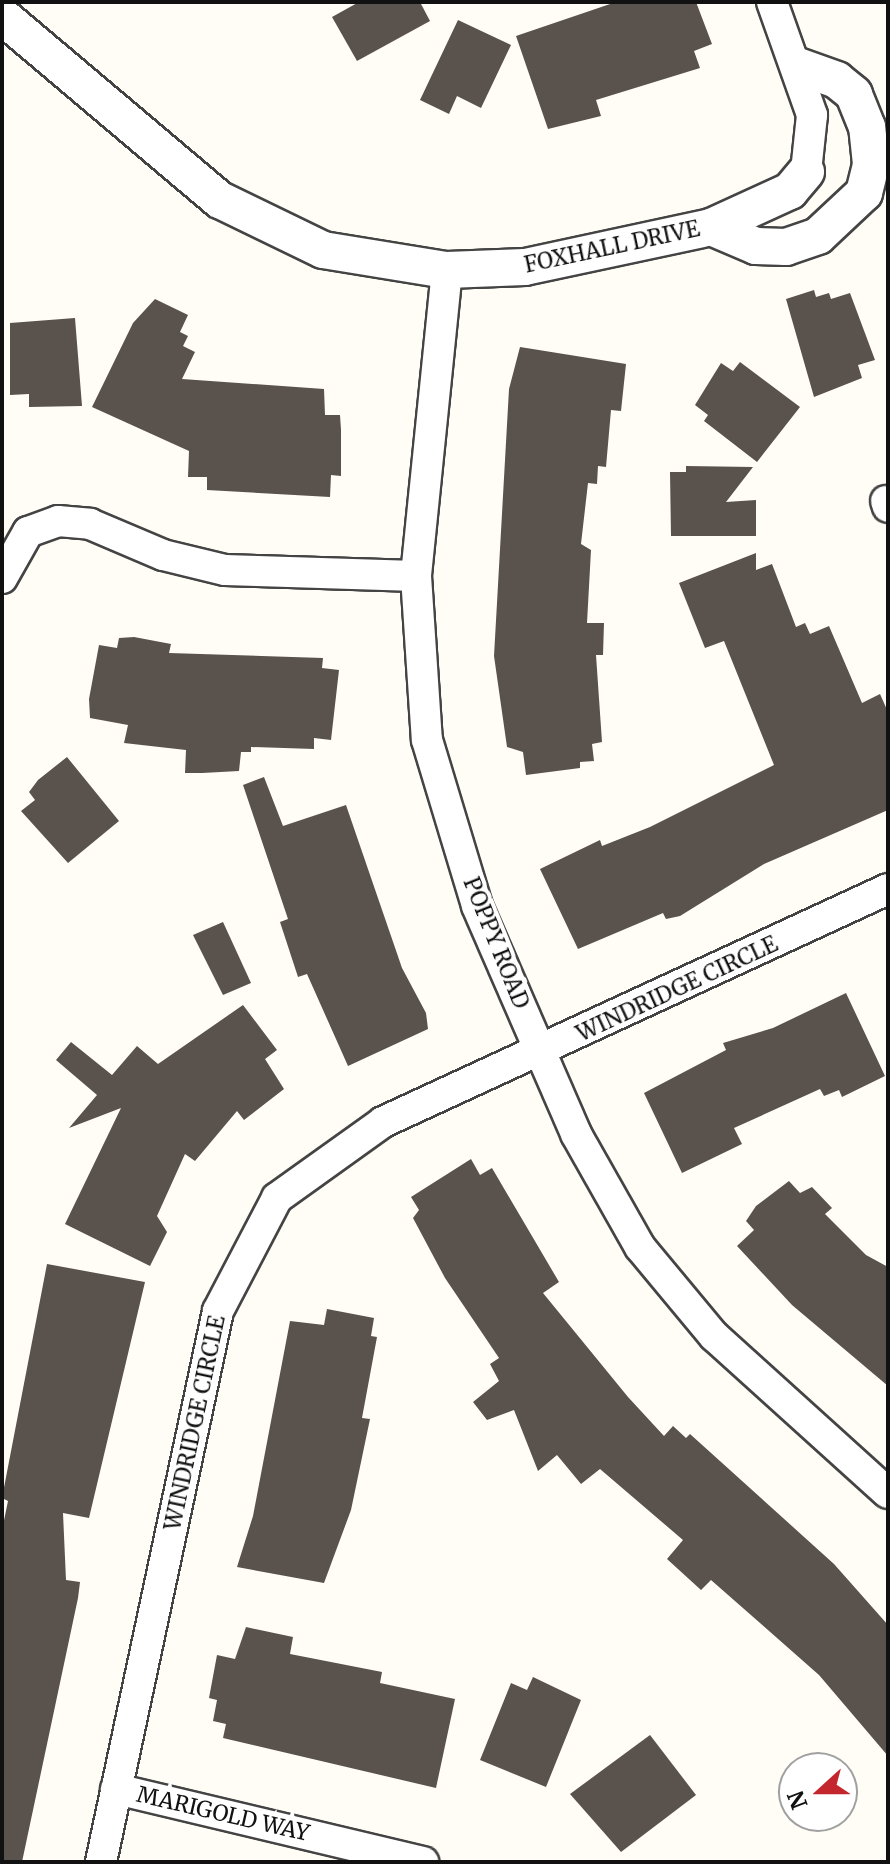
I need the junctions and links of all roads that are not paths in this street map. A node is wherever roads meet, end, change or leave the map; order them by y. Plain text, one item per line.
1 (772, 2) edge
2 (2, 16) edge
3 (798, 66) junction
4 (806, 172) joint
5 (711, 227) junction
6 (447, 270) junction
7 (416, 576) junction
8 (2, 578) edge
9 (888, 889) edge
10 (543, 1053) junction
11 (888, 1493) edge
12 (116, 1789) junction
13 (101, 1862) edge
14 (423, 1862) edge

1 - 3 street
2 - 6 street, FOXHALL DRIVE
3 - 4 street
3 - 5 street
4 - 5 street, FOXHALL DRIVE
5 - 6 street, FOXHALL DRIVE
6 - 7 street, POPPY ROAD
7 - 8 street
7 - 10 street, POPPY ROAD
9 - 10 street, WINDRIDGE CIRCLE
10 - 11 street, POPPY ROAD
10 - 12 street, WINDRIDGE CIRCLE
12 - 13 street, WINDRIDGE CIRCLE
12 - 14 street, MARIGOLD WAY

